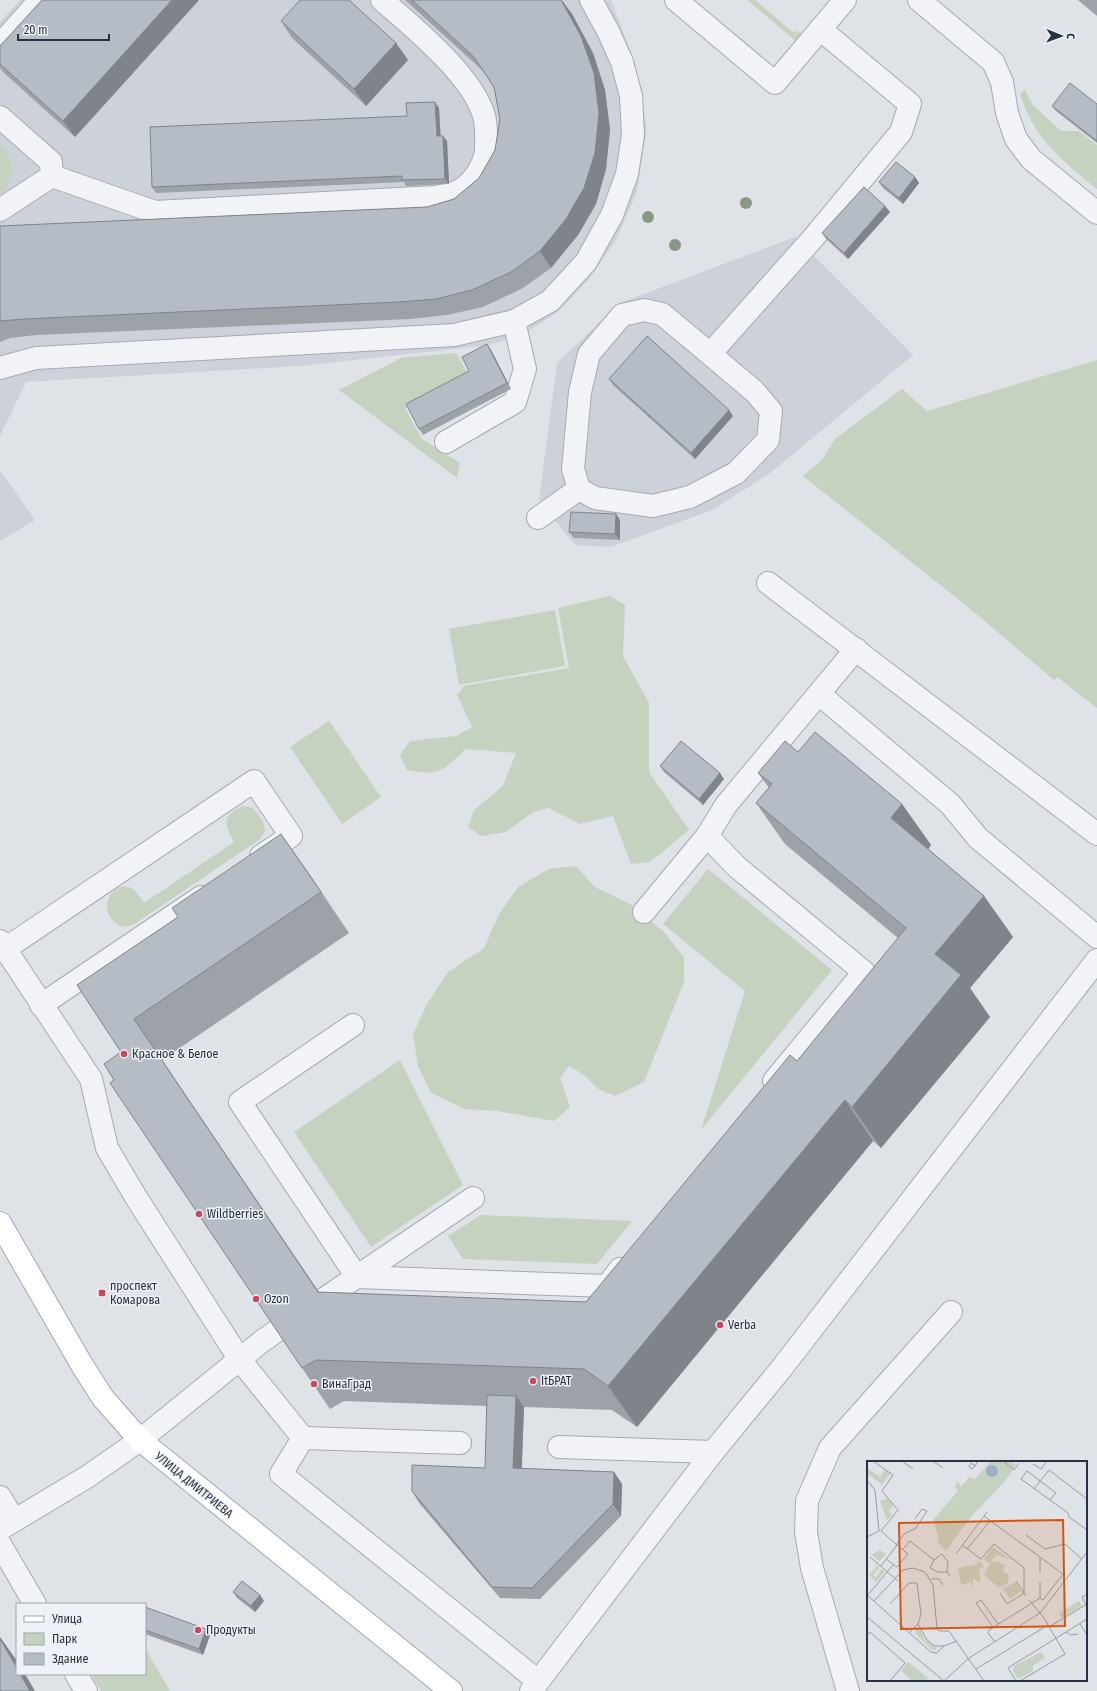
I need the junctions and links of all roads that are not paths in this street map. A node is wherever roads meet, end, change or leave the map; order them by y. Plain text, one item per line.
1 (40, 0) edge
2 (382, 0) edge
3 (591, 0) edge
4 (676, 0) edge
5 (845, 0) edge
6 (919, 0) edge
7 (820, 29) junction
8 (0, 44) edge
9 (0, 117) edge
10 (52, 176) junction
11 (0, 210) edge
12 (1097, 213) edge
13 (514, 321) junction
14 (710, 354) junction
15 (0, 368) edge
16 (446, 442) dead end
17 (579, 489) junction
18 (538, 518) dead end
19 (768, 583) dead end
20 (856, 649) junction
21 (819, 694) junction
22 (1097, 834) edge
23 (706, 836) junction
24 (245, 867) edge
25 (219, 885) edge
26 (644, 912) dead end
27 (1097, 937) edge
28 (2, 945) edge
29 (1097, 960) edge
30 (41, 1005) junction
31 (353, 1025) dead end
32 (763, 1095) edge
33 (473, 1198) dead end
34 (0, 1223) edge
35 (633, 1253) edge
36 (357, 1276) junction
37 (324, 1299) edge
38 (951, 1312) dead end
39 (278, 1330) edge
40 (240, 1360) junction
41 (303, 1438) junction
42 (140, 1440) junction
43 (460, 1443) dead end
44 (559, 1447) dead end
45 (714, 1452) junction
46 (0, 1497) edge
47 (7, 1524) edge
48 (0, 1544) edge
49 (34, 1603) edge
50 (77, 1675) edge
51 (535, 1686) edge
52 (86, 1691) edge
53 (451, 1691) edge
54 (848, 1691) edge

1 - 8 lane
2 - 10 lane
3 - 13 lane
4 - 7 lane
5 - 7 lane
6 - 12 lane
7 - 14 lane
9 - 10 lane
10 - 11 lane
13 - 15 lane
13 - 16 lane
14 - 17 lane
14 - 17 lane
17 - 18 lane
19 - 20 lane
20 - 21 lane
20 - 22 lane
21 - 23 lane
21 - 27 lane
23 - 26 lane
23 - 32 lane
24 - 28 lane
25 - 30 lane
28 - 30 lane
29 - 45 lane
30 - 40 lane
31 - 36 lane
33 - 36 lane
34 - 42 main road, УЛИЦА ДМИТРИЕВА
35 - 36 lane
36 - 37 lane
38 - 54 lane
39 - 40 lane
40 - 41 lane
40 - 42 lane
41 - 43 lane
41 - 51 lane
42 - 47 lane
42 - 53 main road, УЛИЦА ДМИТРИЕВА
44 - 45 lane
45 - 51 lane
46 - 47 lane
48 - 49 lane
50 - 52 lane

